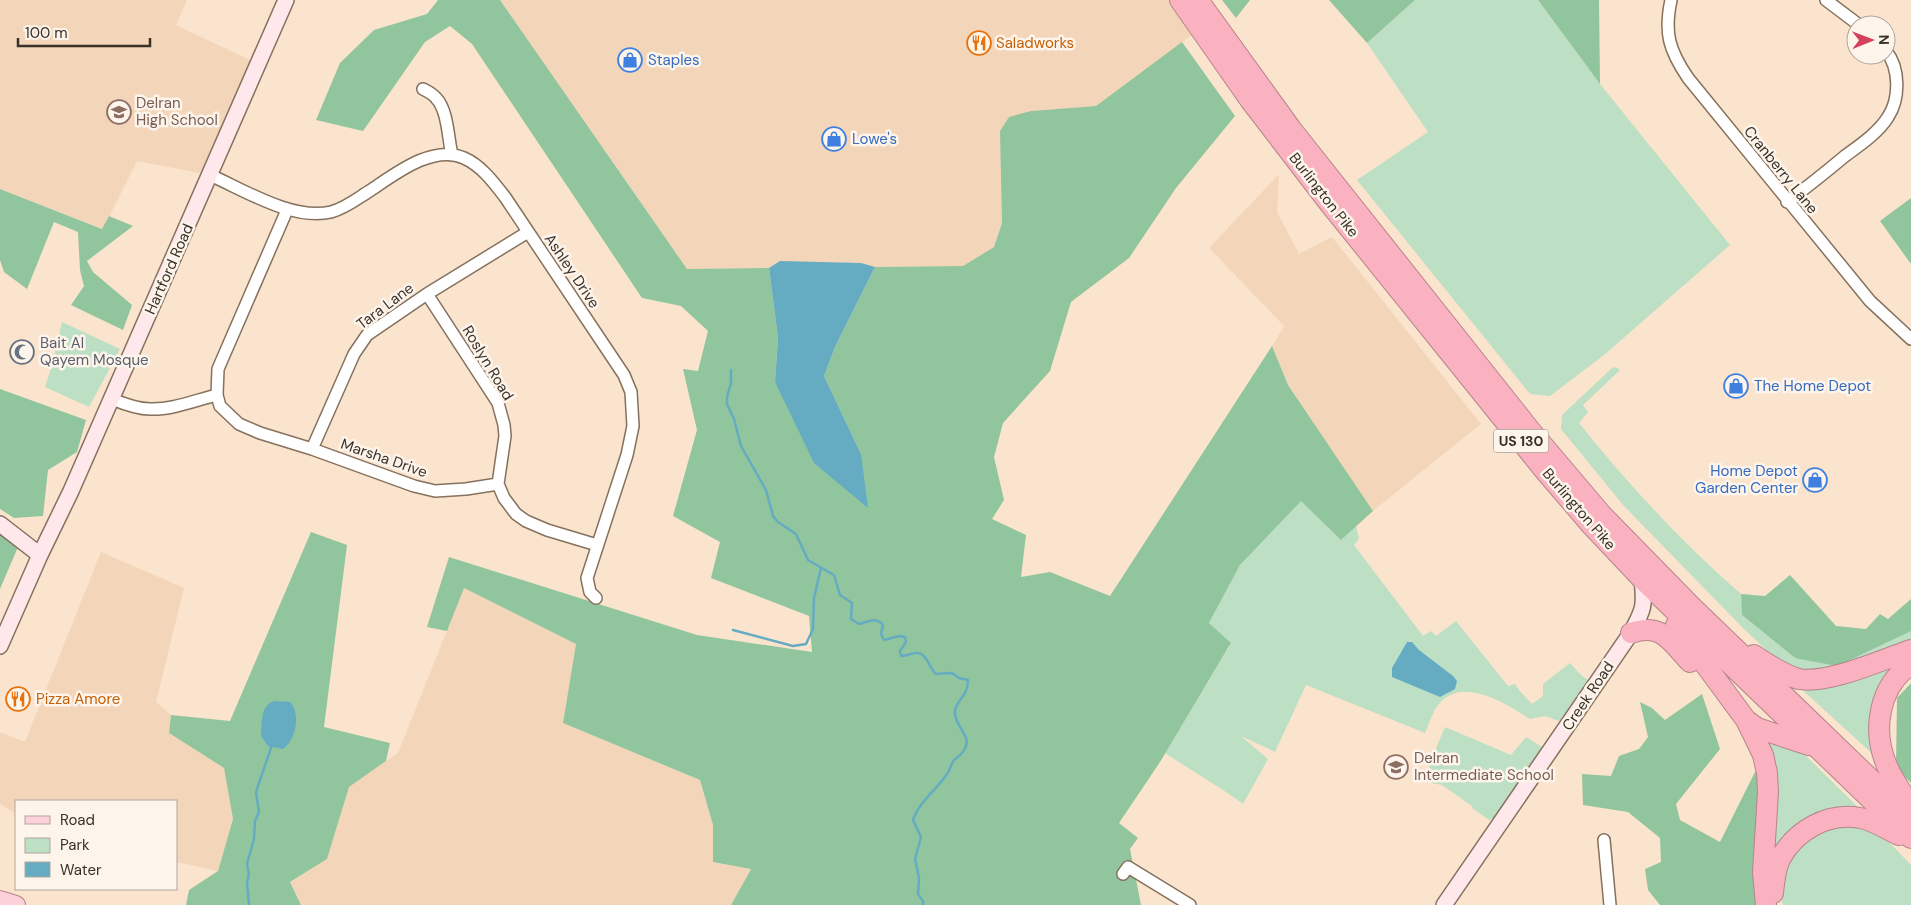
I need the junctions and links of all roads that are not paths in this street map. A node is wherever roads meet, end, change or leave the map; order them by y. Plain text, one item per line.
1 (286, 0) edge
2 (1180, 0) edge
3 (1198, 0) edge
4 (1671, 0) edge
5 (1826, 0) edge
6 (1846, 15) edge
7 (1893, 65) edge
8 (423, 89) dead end
9 (452, 155) junction
10 (210, 175) junction
11 (1787, 202) junction
12 (287, 210) junction
13 (528, 232) junction
14 (427, 294) junction
15 (1911, 338) edge
16 (216, 395) junction
17 (112, 399) junction
18 (312, 449) junction
19 (498, 484) junction
20 (0, 524) edge
21 (597, 545) junction
22 (40, 555) junction
23 (1642, 579) junction
24 (596, 598) dead end
25 (1692, 607) junction
26 (1631, 633) junction
27 (0, 646) edge
28 (1911, 650) edge
29 (1911, 664) edge
30 (1732, 703) junction
31 (1746, 720) junction
32 (1816, 747) junction
33 (1911, 807) edge
34 (1911, 818) edge
35 (1911, 839) edge
36 (1604, 840) dead end
37 (1125, 870) dead end
38 (0, 900) edge
39 (1449, 903) edge
40 (16, 905) edge
41 (1190, 905) edge
42 (1610, 905) edge
43 (1766, 905) edge
44 (1774, 905) edge

1 - 10 main road, Hartford Road
2 - 23 highway, Burlington Pike / US 130
3 - 25 highway, Burlington Pike / US 130
4 - 11 street, Cranberry Lane
5 - 6 street
7 - 11 street
8 - 9 street
9 - 12 street
9 - 13 street, Ashley Drive
10 - 12 street
10 - 17 main road, Hartford Road
11 - 15 street, Cranberry Lane
12 - 16 street
13 - 14 street, Tara Lane
13 - 21 street, Ashley Drive
14 - 18 street, Tara Lane
14 - 19 street, Roslyn Road
16 - 17 street
16 - 18 street, Marsha Drive
17 - 22 main road, Hartford Road
18 - 19 street, Marsha Drive
19 - 21 street
20 - 22 main road
21 - 24 street, Ashley Drive
22 - 27 main road, Hartford Road
23 - 26 main road, Creek Road
23 - 30 highway
23 - 32 highway, Burlington Pike / US 130
25 - 28 highway
25 - 34 highway, Burlington Pike / US 130
26 - 30 highway
26 - 39 main road, Creek Road
29 - 33 highway
30 - 31 highway
31 - 32 highway
31 - 43 highway
32 - 35 highway, Burlington Pike / US 130
35 - 44 highway
36 - 42 street
37 - 41 street
38 - 40 main road

